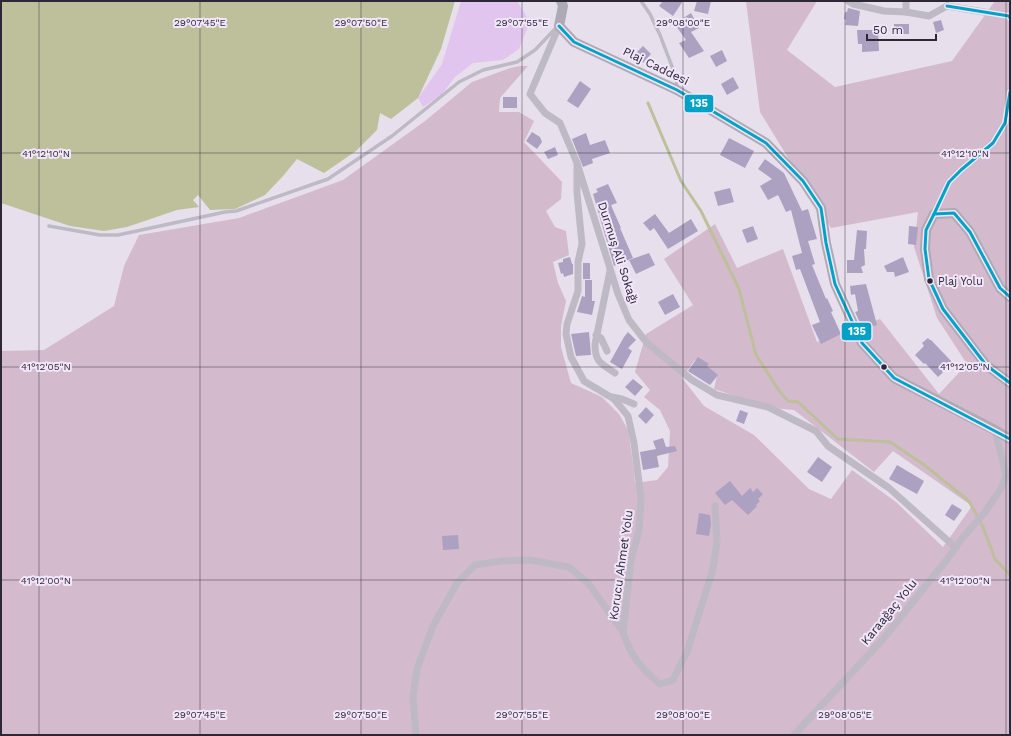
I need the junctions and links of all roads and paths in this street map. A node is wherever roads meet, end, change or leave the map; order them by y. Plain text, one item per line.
1 (640, 1) edge
2 (848, 1) edge
3 (906, 1) edge
4 (564, 3) edge
5 (947, 3) edge
6 (906, 12) junction
7 (1010, 18) edge
8 (559, 26) junction
9 (677, 90) junction
10 (1010, 92) edge
11 (577, 163) junction
12 (934, 214) junction
13 (49, 226) dead end
14 (611, 269) junction
15 (1010, 297) edge
16 (596, 335) junction
17 (607, 351) dead end
18 (615, 373) dead end
19 (1010, 384) edge
20 (612, 397) junction
21 (634, 404) dead end
22 (995, 430) junction
23 (1010, 439) edge
24 (716, 506) dead end
25 (958, 545) junction
26 (623, 632) junction
27 (416, 735) edge
28 (794, 735) edge

1 - 9 lane
2 - 6 street
3 - 6 street
4 - 8 street
5 - 6 street
5 - 7 street
8 - 9 street, Plaj Caddesi
8 - 11 street, Durmuş Ali Sokağı
8 - 13 lane
9 - 22 street, Plaj Caddesi
10 - 12 street
11 - 14 street, Durmuş Ali Sokağı
11 - 20 street, Korucu Ahmet Yolu
12 - 15 street
12 - 19 street
14 - 16 street
14 - 25 street, Durmuş Ali Sokağı
16 - 17 street
16 - 18 street
20 - 21 street
20 - 26 street, Korucu Ahmet Yolu
22 - 23 street, Plaj Caddesi
22 - 25 street, Karaağaç Yolu
24 - 26 street
25 - 28 street, Karaağaç Yolu
26 - 27 street, Korucu Ahmet Yolu

